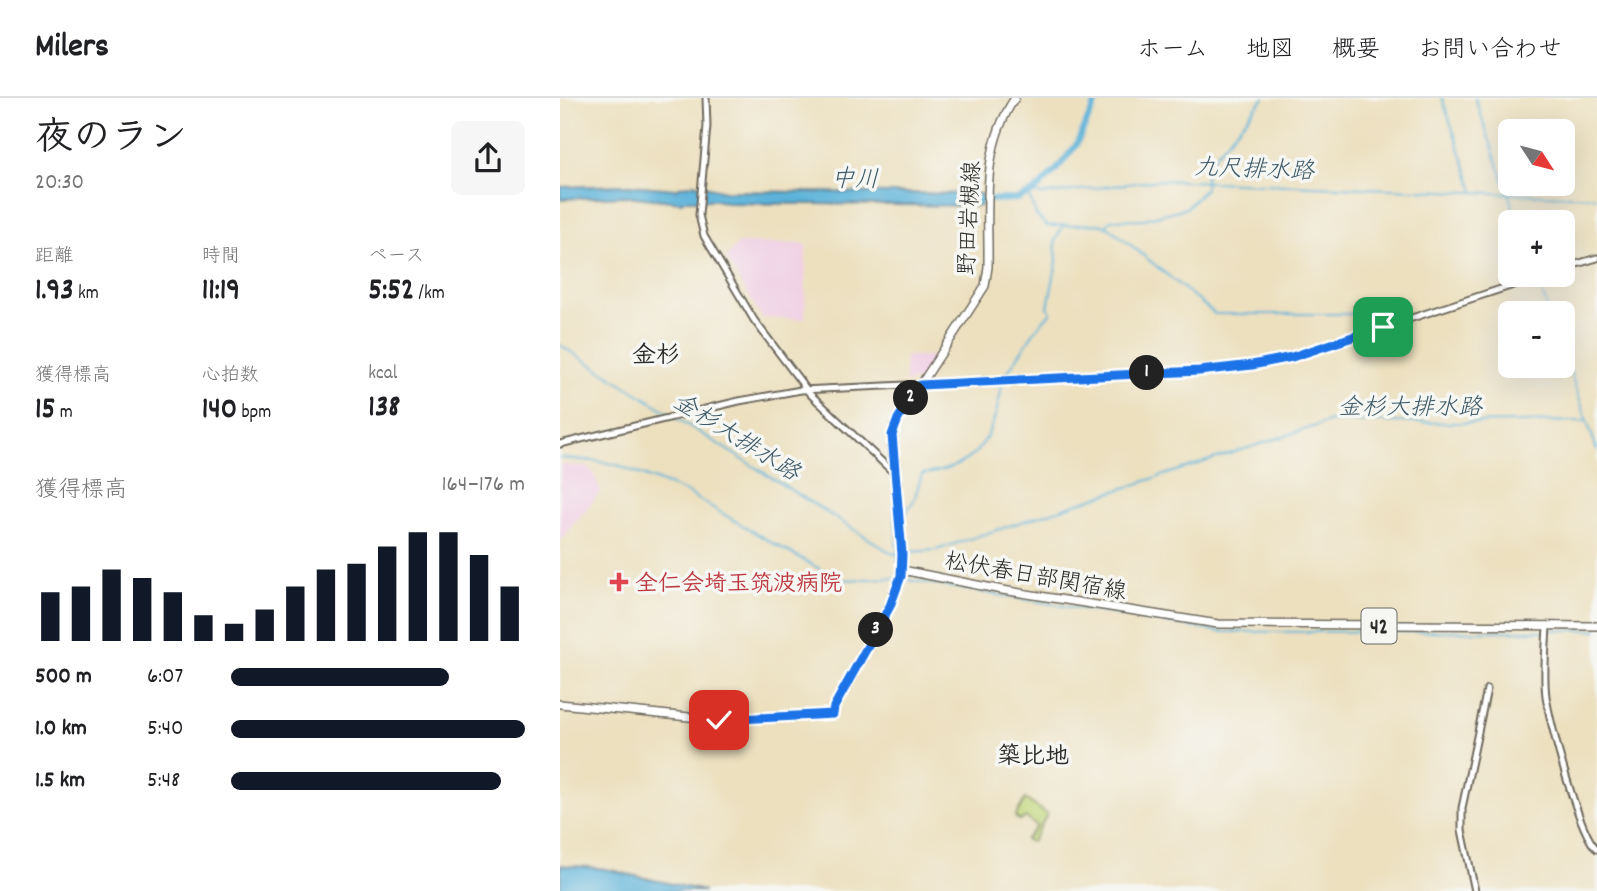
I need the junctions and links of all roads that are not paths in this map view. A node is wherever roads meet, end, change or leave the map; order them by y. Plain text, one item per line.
1 (706, 98) edge
2 (1016, 98) edge
3 (1597, 258) edge
4 (1575, 264) edge
5 (1507, 287) edge
6 (920, 385) junction
7 (808, 390) junction
8 (560, 444) edge
9 (895, 474) junction
10 (900, 576) junction
11 (1547, 626) junction
12 (1597, 626) edge
13 (1487, 689) dead end
14 (560, 704) edge
15 (1597, 849) edge
16 (1475, 891) edge

1 - 7 street
2 - 6 main road, 野田岩槻線
3 - 4 street
5 - 6 street
6 - 7 street
6 - 9 main road, 野田岩槻線
7 - 8 street
7 - 9 street
9 - 10 main road, 野田岩槻線
10 - 11 main road, 松伏春日部関宿線 / 42
10 - 14 main road
11 - 12 main road, 松伏春日部関宿線 / 42
11 - 15 street
13 - 16 street

